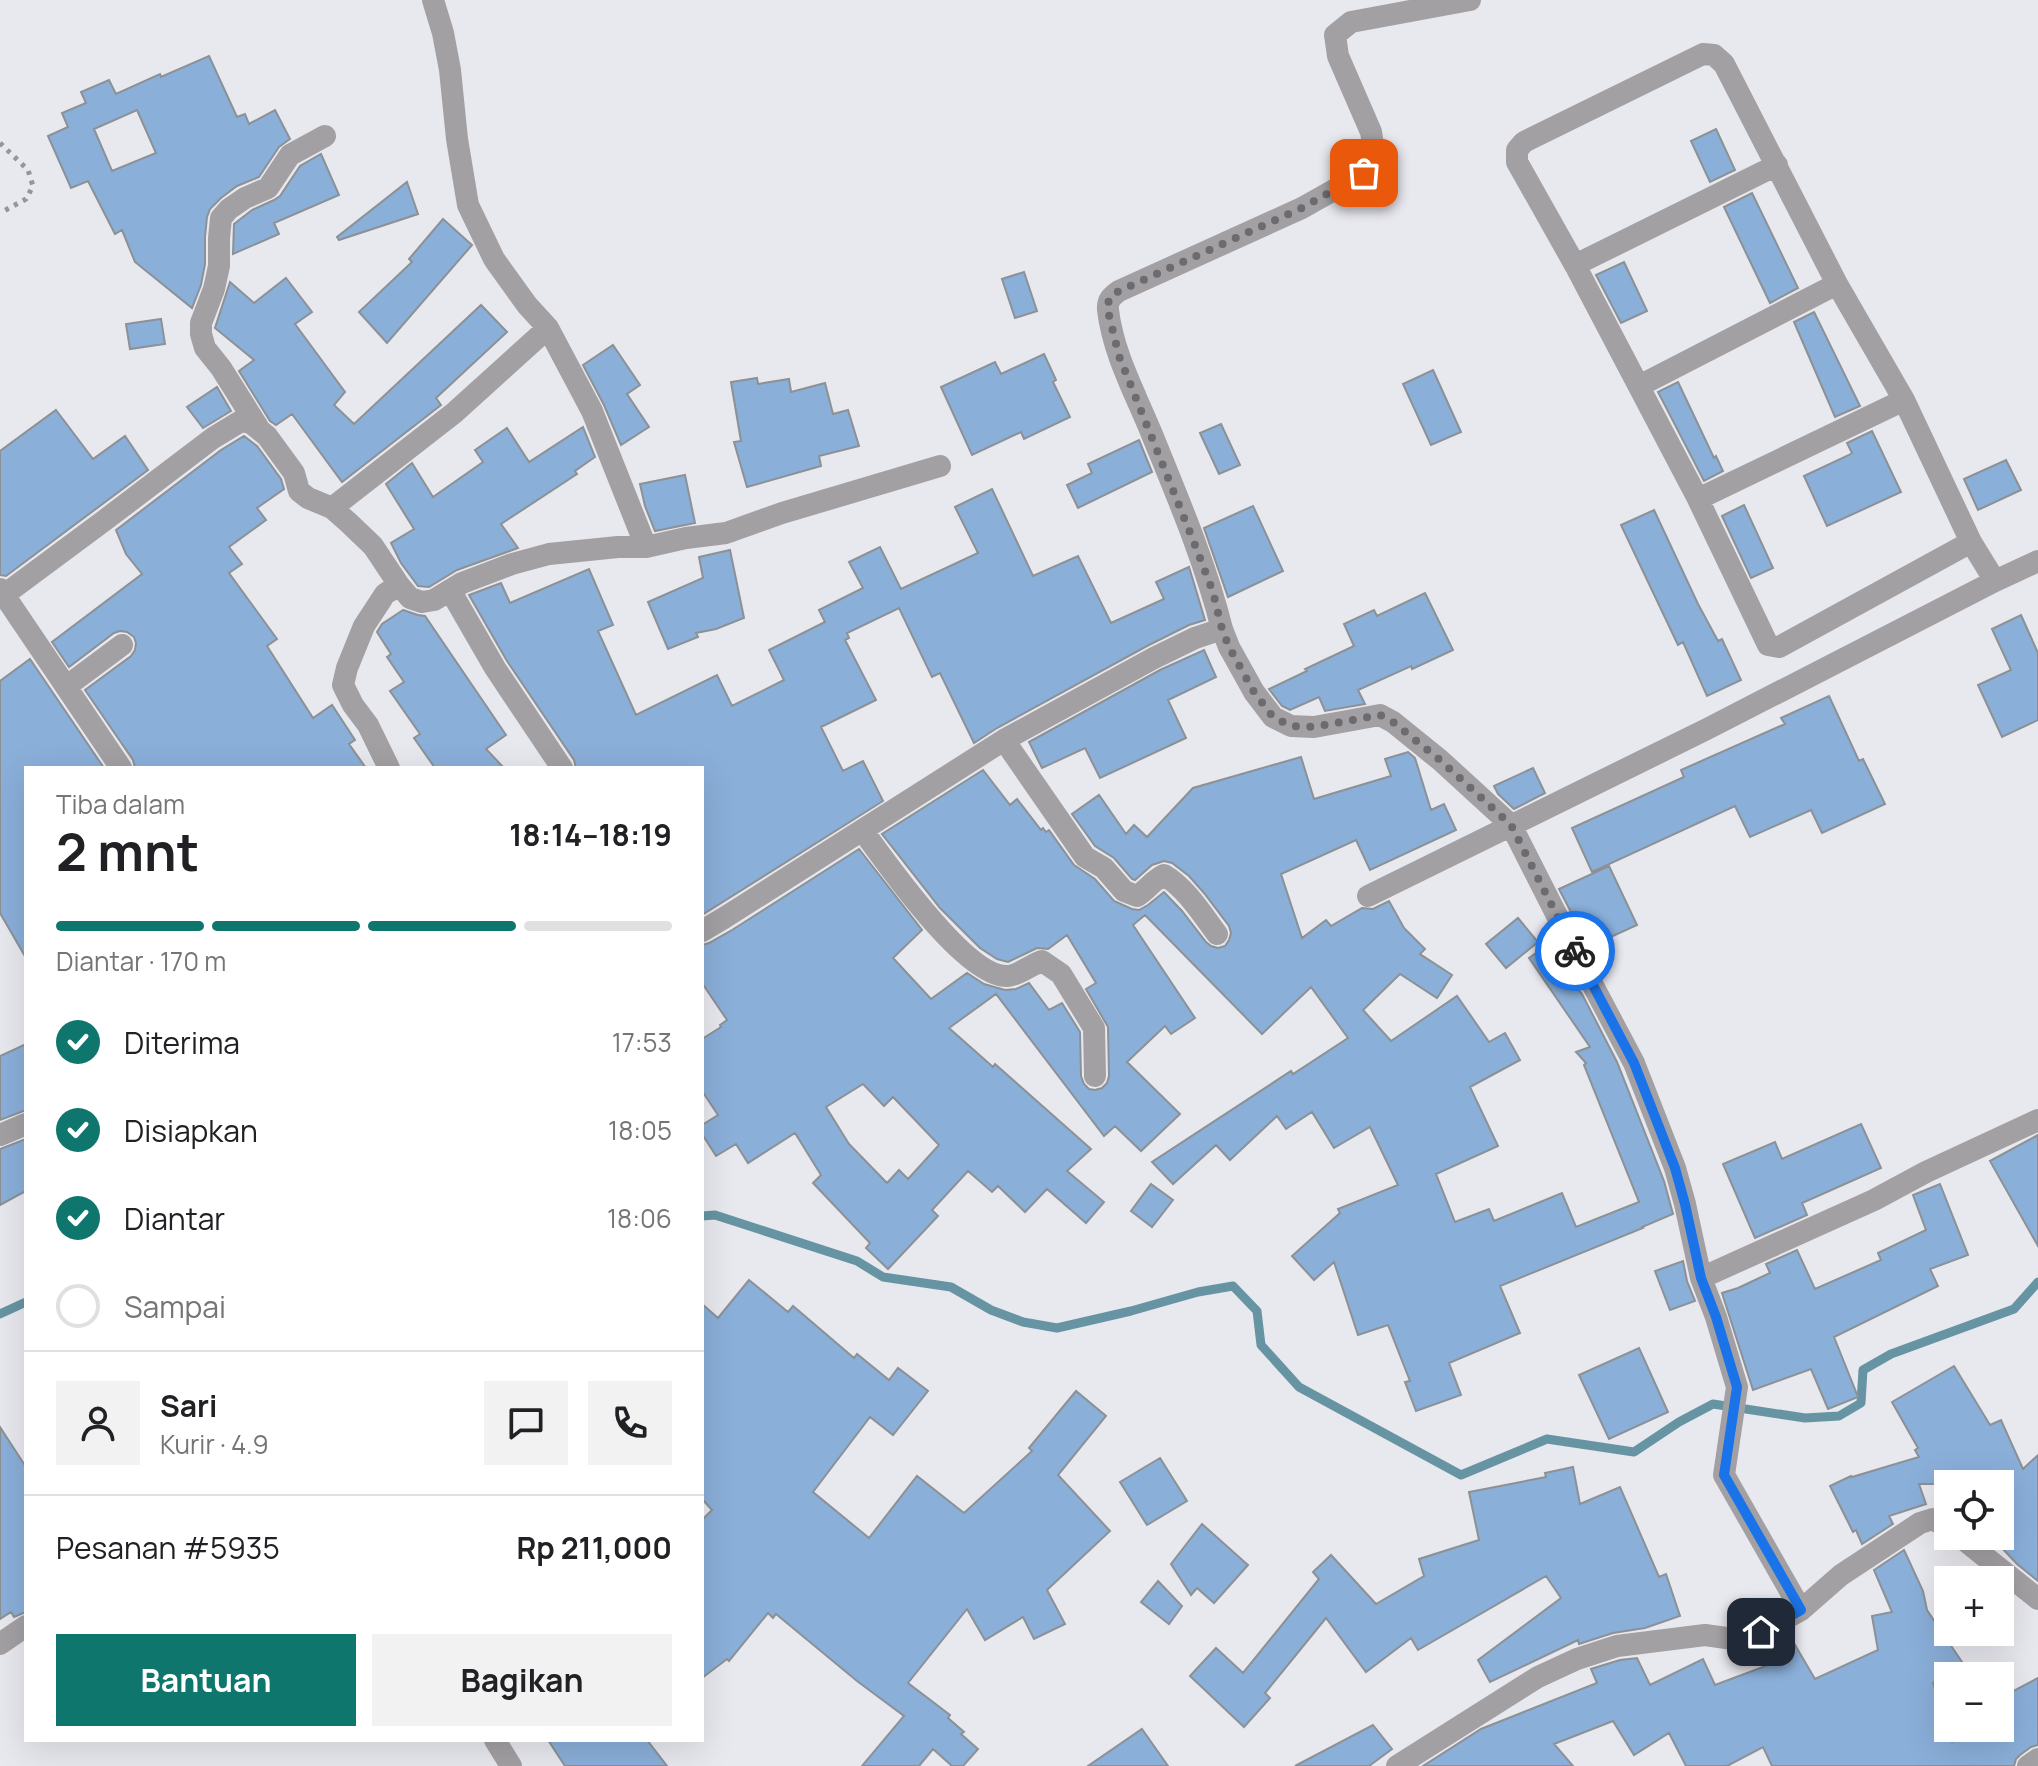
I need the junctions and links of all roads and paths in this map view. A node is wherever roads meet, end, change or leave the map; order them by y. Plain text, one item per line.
1 (433, 0) edge
2 (1470, 0) edge
3 (1446, 2) edge
4 (325, 136) dead end
5 (0, 143) edge
6 (1777, 165) junction
7 (0, 213) edge
8 (1575, 265) junction
9 (1837, 284) junction
10 (548, 328) junction
11 (1639, 386) junction
12 (1904, 400) junction
13 (258, 427) junction
14 (940, 466) dead end
15 (1698, 499) junction
16 (332, 508) junction
17 (1971, 542) junction
18 (646, 547) junction
19 (2038, 561) edge
20 (1995, 581) junction
21 (399, 585) junction
22 (450, 590) junction
23 (2, 592) edge
24 (1222, 629) junction
25 (122, 645) dead end
26 (67, 686) junction
27 (1004, 740) junction
28 (120, 766) edge
29 (388, 766) edge
30 (561, 766) edge
31 (1511, 825) junction
32 (863, 831) junction
33 (1368, 896) dead end
34 (704, 930) edge
35 (1217, 934) dead end
36 (1095, 1076) dead end
37 (2038, 1120) edge
38 (24, 1125) edge
39 (0, 1135) edge
40 (1701, 1278) junction
41 (1934, 1520) edge
42 (1977, 1550) edge
43 (2038, 1599) edge
44 (1801, 1610) junction
45 (24, 1627) edge
46 (0, 1644) edge
47 (496, 1742) edge
48 (2038, 1759) edge
49 (511, 1766) edge
50 (1397, 1766) edge
51 (2028, 1766) edge

1 - 10 street
2 - 3 street
3 - 24 street
4 - 13 street
5 - 7 path
6 - 8 street
6 - 8 street
6 - 9 street
8 - 11 street
9 - 11 street
9 - 12 street
10 - 16 street
10 - 18 street
11 - 15 street
12 - 15 street
12 - 17 street
13 - 16 street
13 - 23 street
14 - 18 street
15 - 17 street
16 - 21 street
17 - 20 street
18 - 22 street
19 - 20 street
20 - 31 street
21 - 22 street
21 - 29 street
22 - 30 street
23 - 26 street
24 - 27 street
24 - 31 street
25 - 26 street
26 - 28 street
27 - 32 street
27 - 35 street
31 - 33 street
31 - 40 street
32 - 34 street
32 - 36 street
37 - 40 street
38 - 39 street
40 - 44 street
41 - 44 street
42 - 43 street
44 - 50 street
45 - 46 street
47 - 49 street
48 - 51 street

